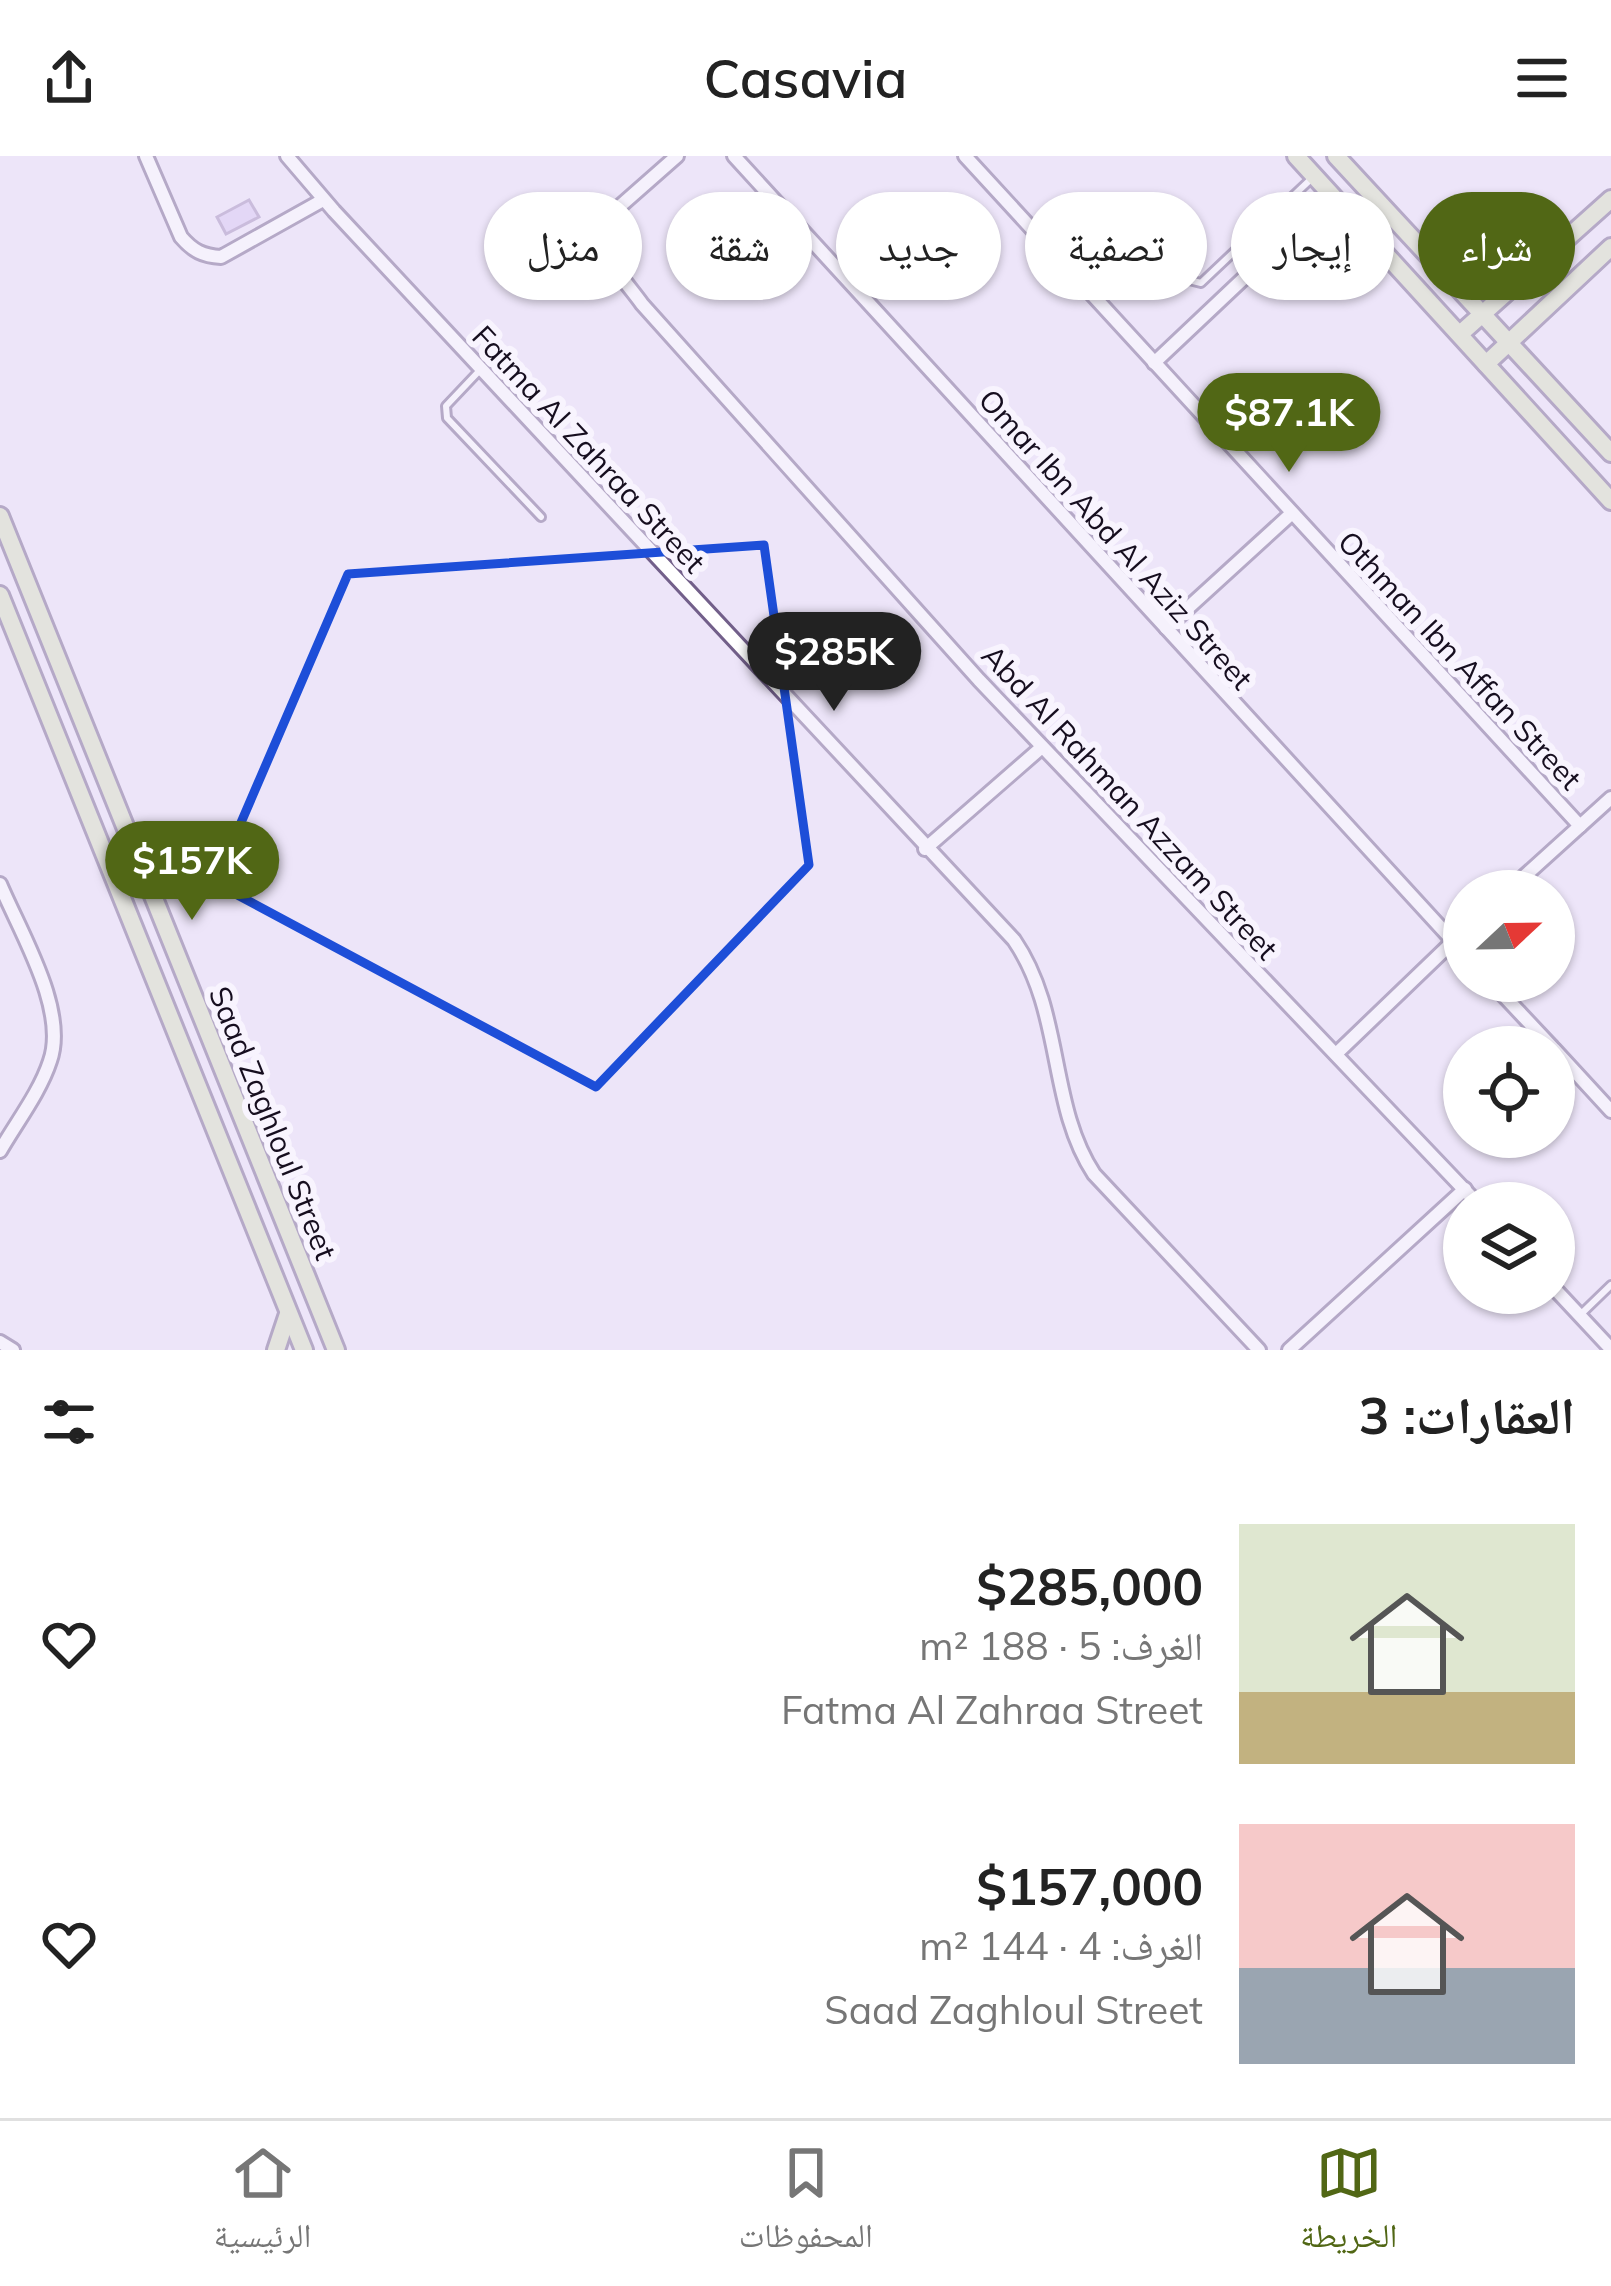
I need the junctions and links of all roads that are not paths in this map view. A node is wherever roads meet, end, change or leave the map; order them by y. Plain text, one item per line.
1 (146, 156) edge
2 (287, 156) edge
3 (676, 156) edge
4 (734, 156) edge
5 (965, 156) edge
6 (1296, 156) edge
7 (1336, 156) edge
8 (1314, 176) junction
9 (1329, 192) edge
10 (1611, 199) edge
11 (323, 200) junction
12 (1611, 247) edge
13 (1394, 262) edge
14 (836, 267) edge
15 (1207, 278) edge
16 (1231, 290) edge
17 (866, 300) edge
18 (1483, 313) junction
19 (1460, 334) junction
20 (1510, 342) junction
21 (1154, 363) junction
22 (1486, 364) junction
23 (482, 369) junction
24 (1611, 453) edge
25 (1611, 501) edge
26 (1292, 513) junction
27 (0, 516) edge
28 (541, 517) dead end
29 (0, 595) edge
30 (1166, 628) junction
31 (1042, 747) junction
32 (1611, 798) edge
33 (1580, 826) junction
34 (926, 849) junction
35 (1531, 870) edge
36 (0, 884) edge
37 (1443, 919) edge
38 (1443, 951) edge
39 (1510, 1002) edge
40 (1532, 1026) edge
41 (1336, 1054) junction
42 (1575, 1072) edge
43 (1611, 1111) edge
44 (0, 1151) edge
45 (1458, 1182) edge
46 (1443, 1209) edge
47 (1611, 1285) edge
48 (1575, 1312) edge
49 (289, 1313) junction
50 (1579, 1316) junction
51 (0, 1342) edge
52 (1611, 1349) edge
53 (13, 1350) edge
54 (276, 1350) edge
55 (304, 1350) edge
56 (335, 1350) edge
57 (1259, 1350) edge
58 (1289, 1350) edge

1 - 11 street
2 - 11 street, Fatma Al Zahraa Street
3 - 31 street, Abd Al Rahman Azzam Street
4 - 14 street, Omar Ibn Abd Al Aziz Street
5 - 21 street, Othman Ibn Affan Street
6 - 8 street
7 - 18 street
8 - 9 street
8 - 15 lane
10 - 18 street
11 - 23 street, Fatma Al Zahraa Street
12 - 20 street
13 - 19 street
16 - 21 street
17 - 30 street, Omar Ibn Abd Al Aziz Street
18 - 19 street
18 - 20 street
19 - 22 street
20 - 22 street
20 - 24 street
21 - 26 street, Othman Ibn Affan Street
22 - 25 street
23 - 28 lane
23 - 34 street, Fatma Al Zahraa Street
26 - 30 street
26 - 33 street, Othman Ibn Affan Street
27 - 56 street, Saad Zaghloul Street
29 - 49 street, Saad Zaghloul Street
30 - 37 street, Omar Ibn Abd Al Aziz Street
31 - 34 street
31 - 41 street, Abd Al Rahman Azzam Street
32 - 33 street
33 - 35 street
34 - 57 street, Fatma Al Zahraa Street
36 - 44 street
38 - 41 street
39 - 40 street
41 - 45 street, Abd Al Rahman Azzam Street
42 - 43 street
46 - 58 street
47 - 50 lane
48 - 50 street
49 - 54 street
49 - 55 street, Saad Zaghloul Street
50 - 52 street
51 - 53 street

